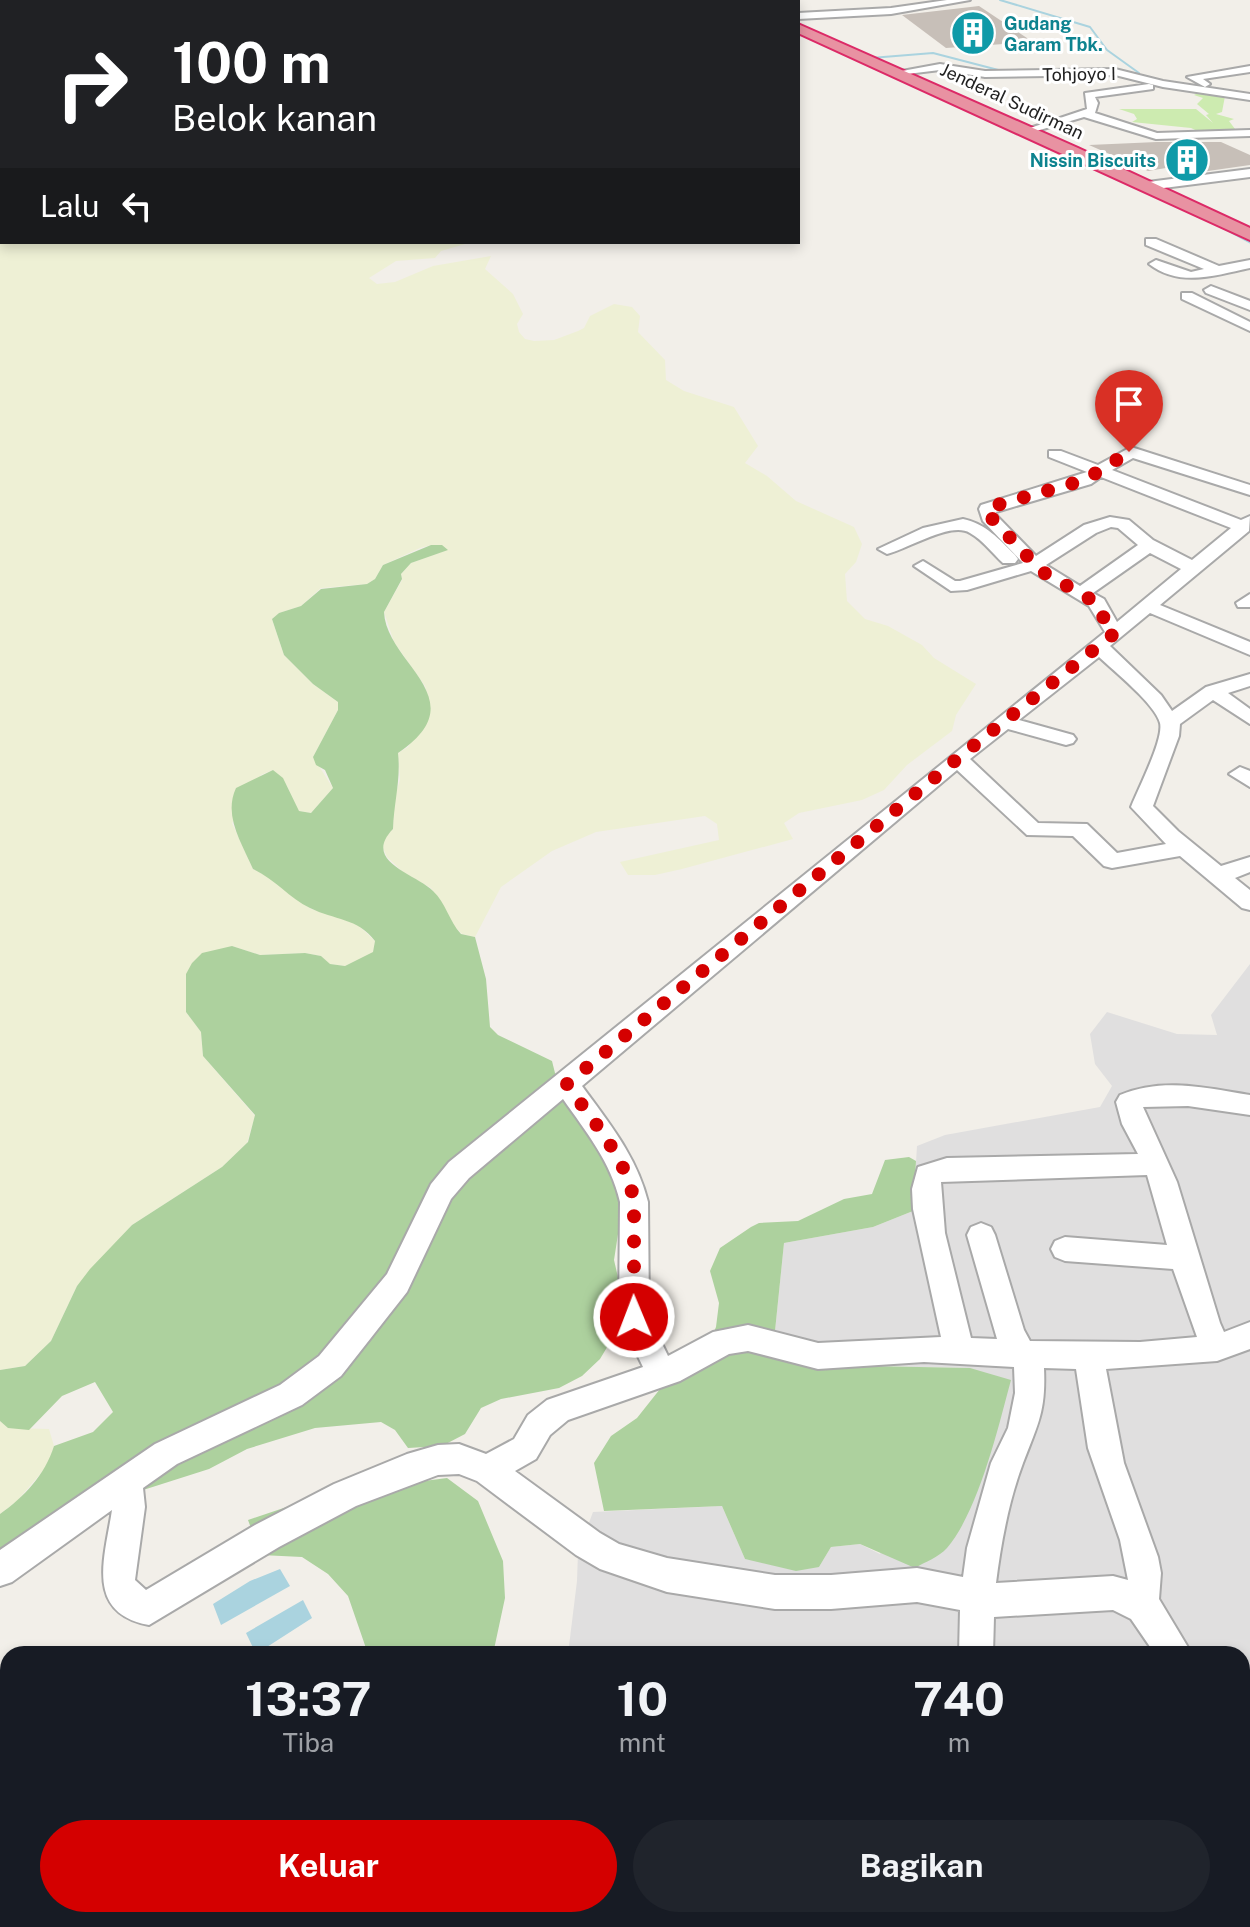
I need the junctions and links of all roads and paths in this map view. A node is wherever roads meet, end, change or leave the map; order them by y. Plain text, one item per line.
1 (965, 0) edge
2 (879, 1) edge
3 (898, 10) junction
4 (800, 16) edge
5 (800, 27) edge
6 (898, 69) junction
7 (1250, 69) edge
8 (1008, 74) junction
9 (1163, 84) junction
10 (1029, 86) dead end
11 (1187, 88) junction
12 (1224, 94) junction
13 (1250, 97) edge
14 (1155, 99) dead end
15 (987, 110) junction
16 (1086, 114) junction
17 (1070, 120) junction
18 (1033, 129) junction
19 (1093, 130) dead end
20 (1250, 133) edge
21 (1250, 173) edge
22 (1152, 185) junction
23 (1250, 228) edge
24 (1250, 235) edge
25 (1151, 242) dead end
26 (1156, 264) dead end
27 (1250, 264) edge
28 (1221, 272) junction
29 (1211, 290) dead end
30 (1187, 296) dead end
31 (1250, 306) edge
32 (1250, 327) edge
33 (1055, 454) dead end
34 (1097, 472) junction
35 (1250, 490) edge
36 (1248, 523) edge
37 (1147, 544) junction
38 (887, 549) dead end
39 (1032, 562) junction
40 (923, 566) dead end
41 (1193, 568) junction
42 (1082, 593) junction
43 (1148, 606) junction
44 (1116, 632) junction
45 (1099, 648) junction
46 (1250, 649) edge
47 (1250, 680) edge
48 (1213, 691) junction
49 (1250, 718) edge
50 (1003, 722) junction
51 (1170, 722) junction
52 (1066, 739) dead end
53 (957, 759) junction
54 (1185, 848) junction
55 (1250, 864) edge
56 (1217, 876) junction
57 (1250, 902) edge
58 (567, 1084) junction
59 (1250, 1105) edge
60 (1157, 1164) junction
61 (981, 1235) dead end
62 (1065, 1249) dead end
63 (1186, 1258) junction
64 (1250, 1335) edge
65 (1217, 1348) junction
66 (959, 1349) junction
67 (1022, 1354) junction
68 (1090, 1356) junction
69 (661, 1373) junction
70 (488, 1470) junction
71 (121, 1486) junction
72 (0, 1570) edge
73 (977, 1597) junction
74 (1141, 1603) junction
75 (976, 1646) edge
76 (1170, 1646) edge

1 - 3 street
2 - 3 street
3 - 4 street
5 - 6 highway, Jenderal Sudirman
6 - 8 street, Tohjoyo I
6 - 15 highway, Jenderal Sudirman
7 - 12 street
8 - 9 street, Tohjoyo I
8 - 10 street
9 - 11 street, Tohjoyo I
9 - 16 street
11 - 12 street, Tohjoyo I
11 - 14 street
12 - 13 street, Tohjoyo I
15 - 18 highway, Jenderal Sudirman
15 - 22 highway, Jenderal Sudirman
16 - 17 street
16 - 20 street
17 - 18 street
17 - 19 street
18 - 22 highway, Jenderal Sudirman
21 - 22 street
22 - 23 highway, Jenderal Sudirman
22 - 24 highway, Jenderal Sudirman
25 - 28 street
26 - 28 street
27 - 28 street
29 - 31 street
30 - 32 street
33 - 34 street
34 - 35 street
34 - 36 street
34 - 39 street
36 - 41 street
37 - 39 street
37 - 41 street
37 - 42 street
38 - 39 street
39 - 40 street
39 - 42 street
41 - 43 street
42 - 44 street
43 - 44 street
43 - 46 street
44 - 45 street
45 - 50 street
45 - 51 street
47 - 48 street
48 - 49 street
48 - 51 street
50 - 52 street
50 - 53 street
51 - 54 street
53 - 54 street
53 - 58 street
54 - 56 street
55 - 56 street
56 - 57 street
58 - 69 street
58 - 71 street
59 - 60 street
60 - 63 street
60 - 66 street
61 - 67 street
62 - 63 street
63 - 65 street
64 - 65 street
65 - 68 street
66 - 67 street
66 - 69 street
67 - 68 street
67 - 73 street
68 - 74 street
69 - 70 street
70 - 71 street
70 - 73 street
71 - 72 street
73 - 74 street
73 - 75 street
74 - 76 street

